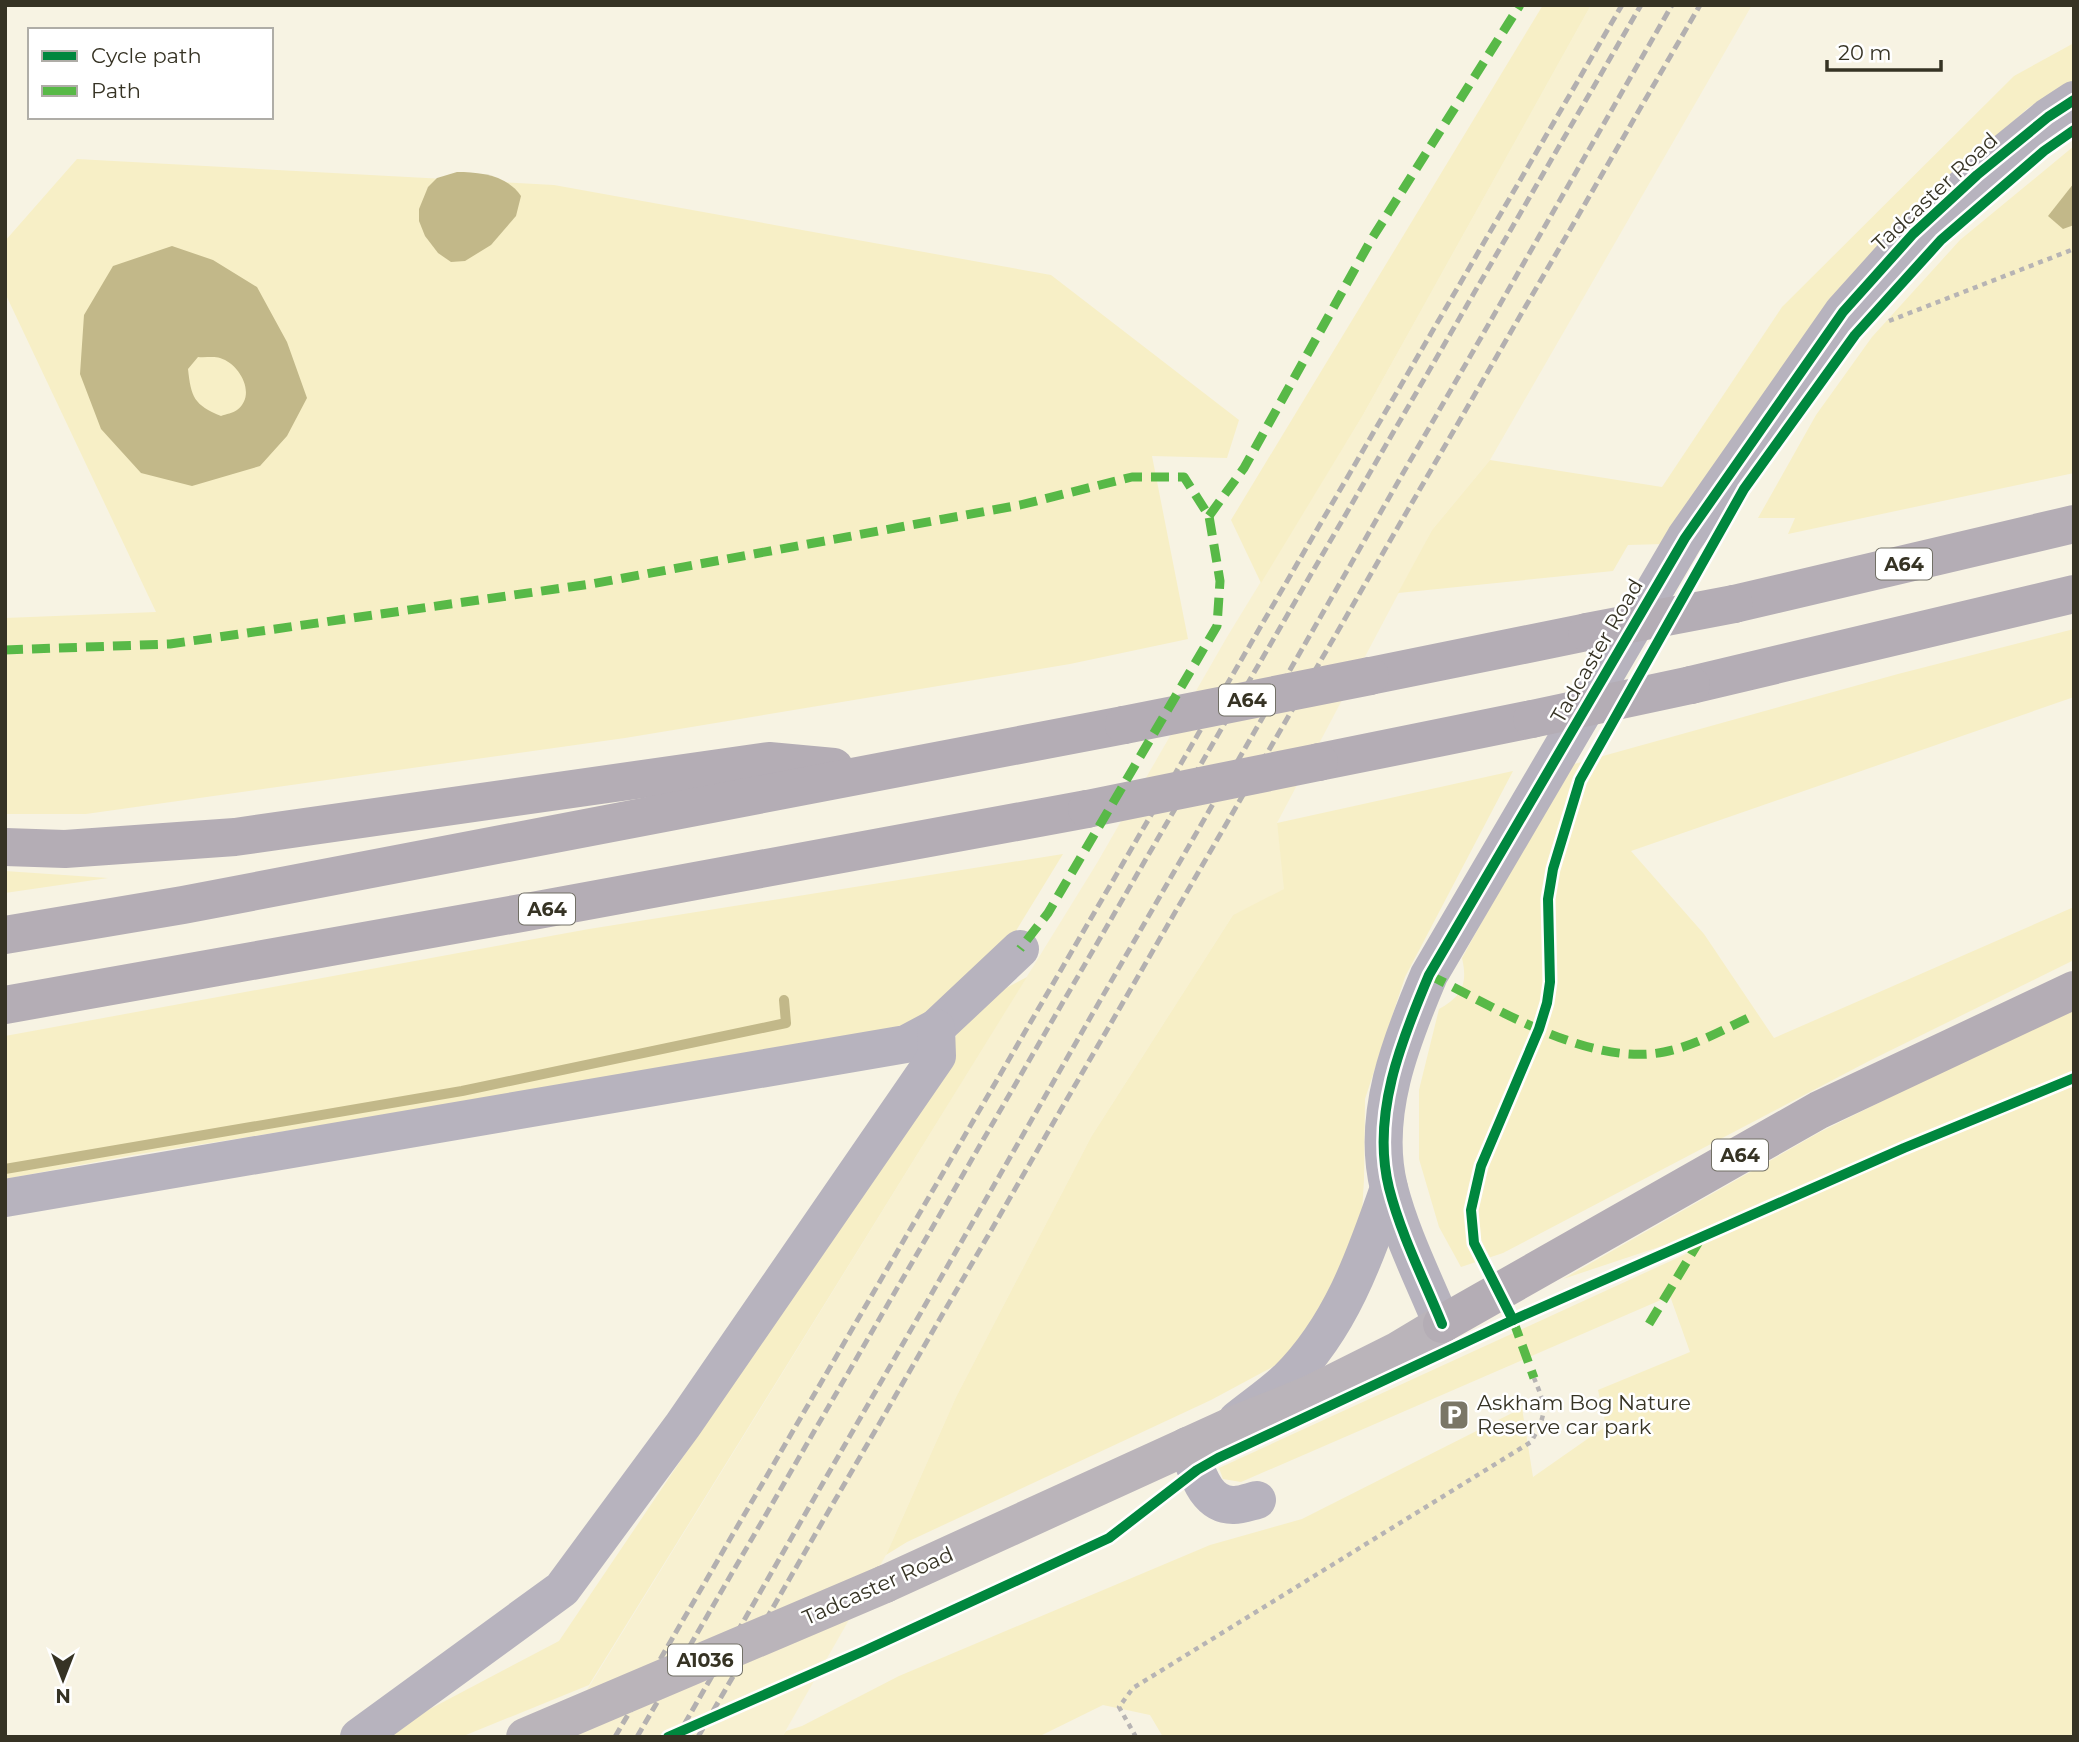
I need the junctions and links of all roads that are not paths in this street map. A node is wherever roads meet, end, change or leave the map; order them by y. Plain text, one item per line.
1 (2074, 100) edge
2 (2074, 524) edge
3 (2074, 594) edge
4 (880, 771) junction
5 (5, 847) edge
6 (5, 935) edge
7 (1020, 949) dead end
8 (2074, 990) edge
9 (5, 1005) edge
10 (936, 1028) junction
11 (1389, 1188) junction
12 (5, 1198) edge
13 (1442, 1324) junction
14 (1227, 1428) junction
15 (1187, 1446) junction
16 (1257, 1500) dead end
17 (359, 1737) edge
18 (525, 1737) edge

1 - 11 street, Tadcaster Road
2 - 4 highway, A64, bridge
3 - 9 highway, A64, bridge
4 - 5 highway, A64
4 - 6 highway, A64
7 - 10 street
8 - 13 highway, A64
10 - 12 street
10 - 17 street
11 - 13 street, Tadcaster Road
11 - 14 street, Tadcaster Road
13 - 14 main road, Tadcaster Road / A1036
14 - 15 main road, Tadcaster Road / A1036
15 - 16 street
15 - 18 main road, Tadcaster Road / A1036, bridge

